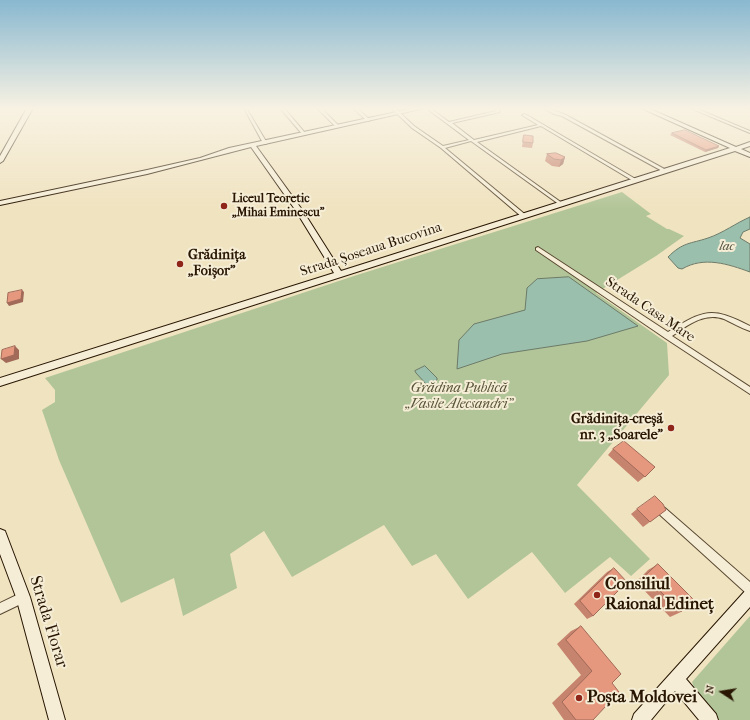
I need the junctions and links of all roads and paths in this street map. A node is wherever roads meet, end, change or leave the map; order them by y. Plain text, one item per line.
1 (11, 142) edge
2 (271, 142) edge
3 (434, 142) edge
4 (470, 142) edge
5 (474, 142) edge
6 (569, 142) edge
7 (612, 142) edge
8 (719, 142) edge
9 (265, 143) joint
10 (750, 144) edge
11 (253, 146) junction
12 (442, 147) junction
13 (736, 149) junction
14 (750, 155) edge
15 (0, 161) edge
16 (666, 171) junction
17 (637, 181) junction
18 (0, 203) edge
19 (560, 204) junction
20 (524, 216) junction
21 (538, 249) dead end
22 (339, 274) junction
23 (750, 329) edge
24 (667, 336) junction
25 (0, 382) edge
26 (750, 391) edge
27 (662, 511) edge
28 (0, 536) edge
29 (750, 589) edge
30 (750, 596) edge
31 (23, 597) junction
32 (0, 609) edge
33 (675, 678) junction
34 (57, 720) edge
35 (640, 720) edge
36 (710, 720) edge

1 - 15 main road
2 - 9 main road
3 - 12 street
4 - 12 street
5 - 19 street
6 - 17 street
7 - 16 street
8 - 13 main road
9 - 11 main road
10 - 13 main road, Strada Șoseaua Bucovina
11 - 18 main road
11 - 22 main road
12 - 20 street
13 - 14 main road
13 - 16 main road, Strada Șoseaua Bucovina
16 - 17 main road, Strada Șoseaua Bucovina
17 - 19 main road, Strada Șoseaua Bucovina
19 - 20 main road, Strada Șoseaua Bucovina
20 - 22 main road, Strada Șoseaua Bucovina
21 - 24 street, Strada Casa Mare
22 - 25 main road, Strada Șoseaua Bucovina
23 - 24 street
24 - 26 street, Strada Casa Mare
27 - 29 street
28 - 31 main road, Strada Florar
30 - 33 main road
31 - 32 street
31 - 34 main road, Strada Florar
33 - 35 main road
33 - 36 main road

